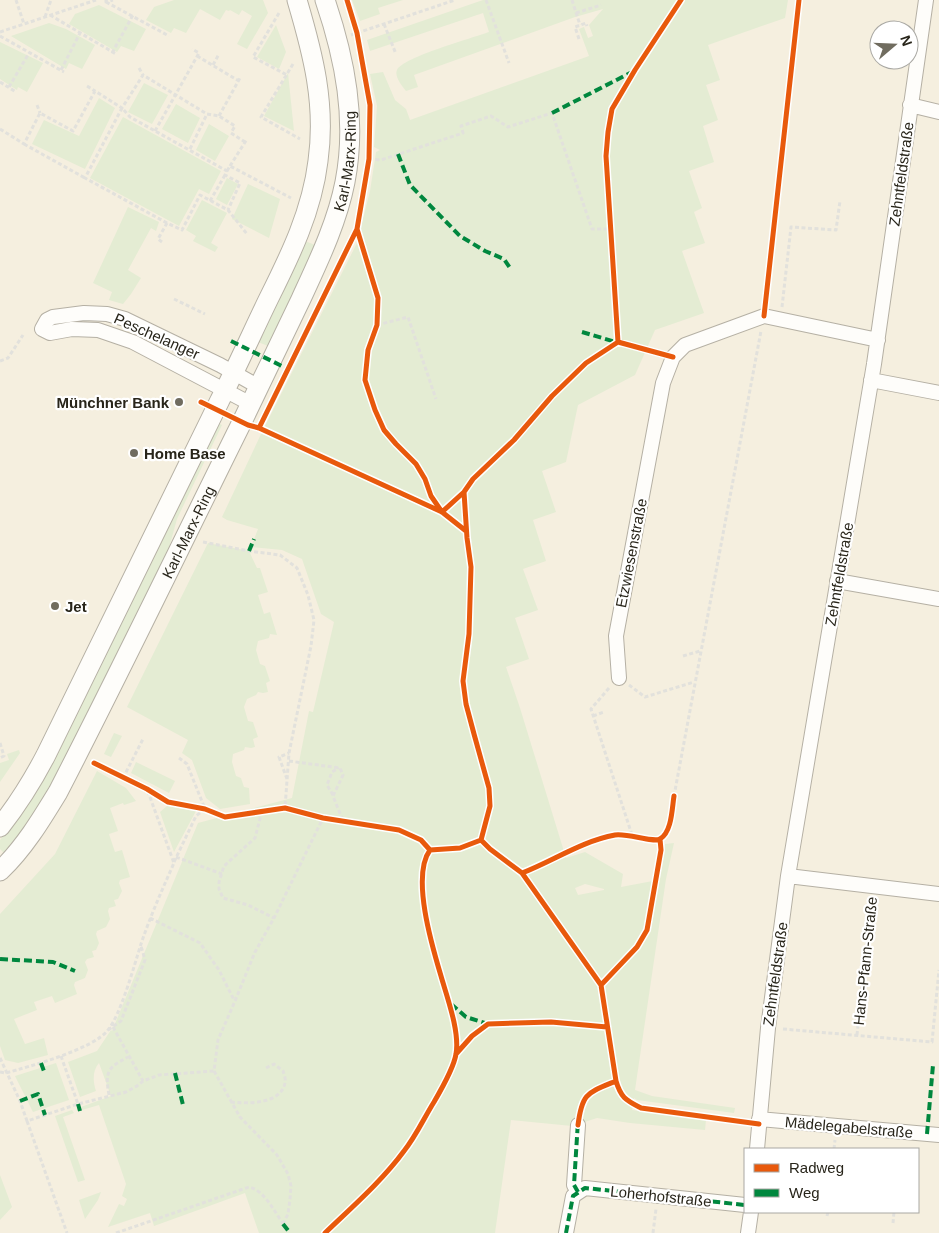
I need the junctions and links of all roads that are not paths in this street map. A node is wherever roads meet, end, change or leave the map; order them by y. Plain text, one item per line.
1 (297, 0) edge
2 (325, 0) edge
3 (926, 0) edge
4 (910, 106) junction
5 (939, 112) edge
6 (878, 340) junction
7 (234, 372) junction
8 (871, 380) junction
9 (225, 390) junction
10 (939, 393) edge
11 (255, 396) junction
12 (838, 581) junction
13 (939, 599) edge
14 (619, 678) road end
15 (0, 827) edge
16 (0, 871) edge
17 (788, 876) junction
18 (939, 894) edge
19 (759, 1119) junction
20 (578, 1125) dead end
21 (939, 1135) edge
22 (757, 1148) edge
23 (578, 1192) junction
24 (744, 1205) edge
25 (750, 1213) edge
26 (566, 1233) edge
27 (748, 1233) edge

1 - 7 main road, Karl-Marx-Ring
2 - 11 main road, Karl-Marx-Ring
3 - 4 street, Zehntfeldstraße
4 - 5 street
4 - 6 street, Zehntfeldstraße
6 - 8 street, Zehntfeldstraße
6 - 14 street, Etzwiesenstraße
7 - 9 main road, Karl-Marx-Ring
7 - 9 street, Peschelanger
7 - 11 street, Peschelanger
8 - 10 street
8 - 12 street, Zehntfeldstraße
9 - 11 street, Peschelanger
9 - 15 main road, Karl-Marx-Ring
11 - 16 main road, Karl-Marx-Ring
12 - 13 street
12 - 17 street, Zehntfeldstraße
17 - 18 street, Hans-Pfann-Straße
17 - 19 street, Zehntfeldstraße
19 - 21 street, Mädelegabelstraße
19 - 22 street, Zehntfeldstraße
20 - 23 street
23 - 24 street, Loherhofstraße
23 - 26 street
25 - 27 street

